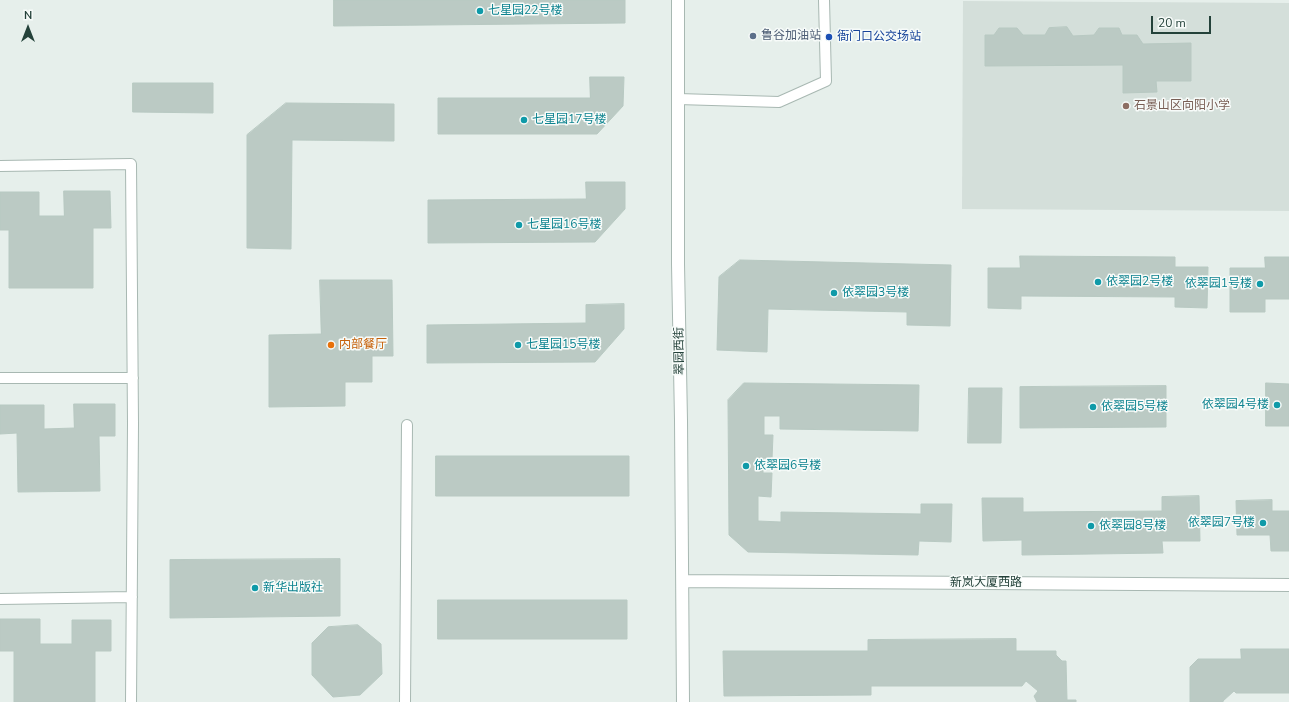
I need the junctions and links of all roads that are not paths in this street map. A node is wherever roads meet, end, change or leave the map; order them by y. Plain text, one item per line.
1 (678, 0) edge
2 (824, 0) edge
3 (678, 99) junction
4 (0, 166) edge
5 (0, 378) edge
6 (133, 378) junction
7 (407, 425) dead end
8 (683, 581) junction
9 (1289, 585) edge
10 (132, 597) junction
11 (0, 600) edge
12 (131, 702) edge
13 (405, 702) edge
14 (683, 702) edge

1 - 3 street, 翠园西街
2 - 3 lane
3 - 8 street, 翠园西街
4 - 6 lane
5 - 6 lane
6 - 10 lane
7 - 13 lane
8 - 9 street, 新岚大厦西路
8 - 14 street, 翠园西街
10 - 11 lane
10 - 12 lane

